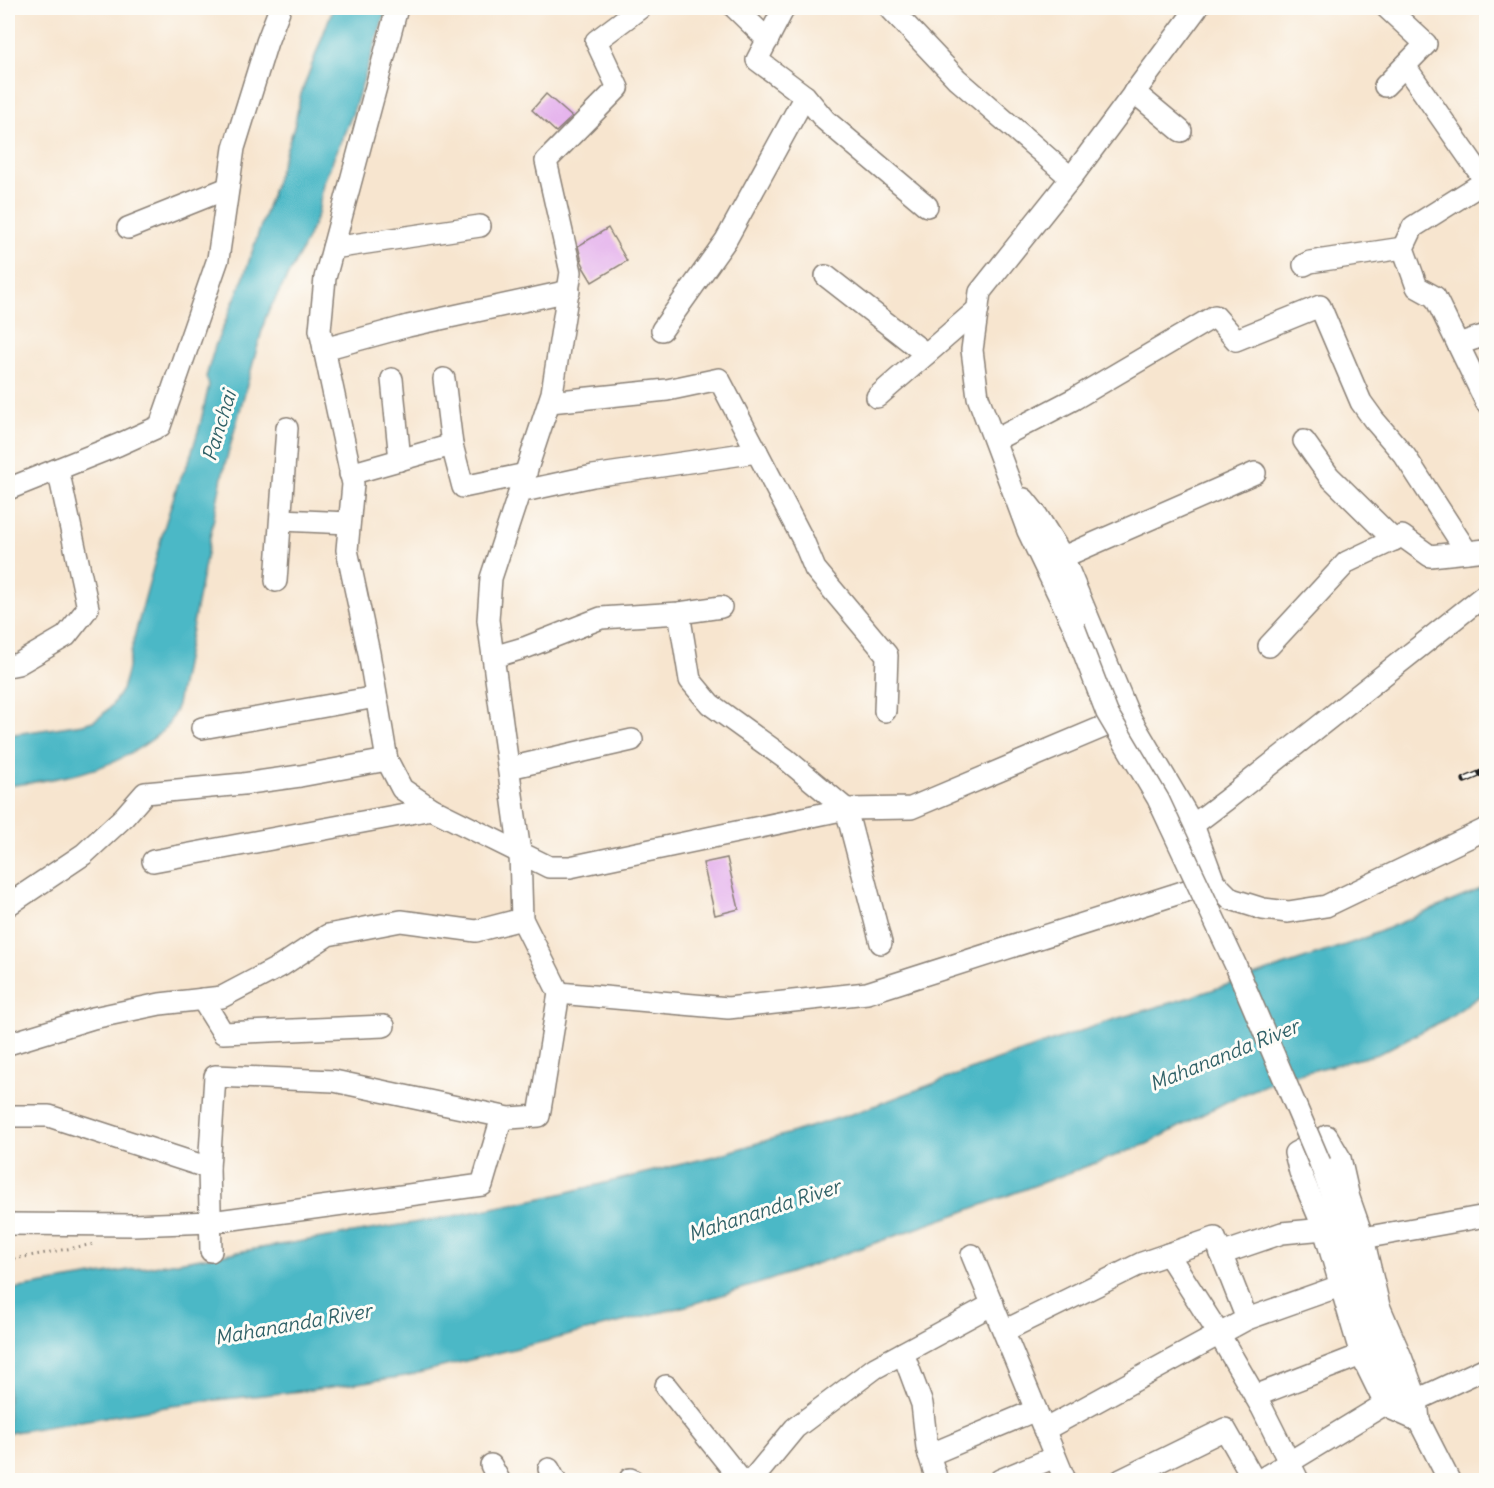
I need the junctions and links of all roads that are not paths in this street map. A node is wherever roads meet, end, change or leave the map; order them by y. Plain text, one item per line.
1 (280, 8) edge
2 (397, 8) edge
3 (640, 8) edge
4 (735, 8) edge
5 (784, 8) edge
6 (890, 8) edge
7 (1197, 8) edge
8 (1387, 8) edge
9 (768, 40) junction
10 (1405, 66) junction
11 (1385, 86) dead end
12 (1134, 92) junction
13 (805, 96) junction
14 (1181, 131) dead end
15 (1071, 178) junction
16 (1486, 182) edge
17 (228, 188) junction
18 (927, 206) dead end
19 (480, 226) dead end
20 (128, 228) dead end
21 (333, 248) junction
22 (1403, 248) junction
23 (1304, 265) dead end
24 (826, 276) dead end
25 (569, 291) junction
26 (978, 309) junction
27 (662, 330) dead end
28 (1486, 335) edge
29 (1458, 344) junction
30 (324, 349) junction
31 (926, 354) junction
32 (392, 379) dead end
33 (444, 379) dead end
34 (878, 397) dead end
35 (550, 402) junction
36 (1486, 402) edge
37 (287, 428) dead end
38 (994, 440) junction
39 (1304, 441) dead end
40 (452, 445) junction
41 (757, 452) junction
42 (400, 460) junction
43 (58, 469) junction
44 (1255, 473) dead end
45 (351, 474) junction
46 (523, 483) junction
47 (1010, 483) junction
48 (8, 489) edge
49 (280, 520) junction
50 (349, 522) junction
51 (1395, 540) junction
52 (1477, 551) edge
53 (1063, 556) junction
54 (276, 581) dead end
55 (1486, 594) edge
56 (721, 607) dead end
57 (679, 613) junction
58 (1269, 646) dead end
59 (494, 657) junction
60 (8, 666) edge
61 (376, 697) junction
62 (885, 711) dead end
63 (1129, 716) junction
64 (202, 728) dead end
65 (632, 740) dead end
66 (387, 760) junction
67 (508, 768) junction
68 (432, 809) junction
69 (846, 809) junction
70 (1192, 825) junction
71 (1486, 830) edge
72 (520, 853) junction
73 (153, 861) dead end
74 (1214, 882) junction
75 (8, 905) edge
76 (522, 919) junction
77 (881, 943) dead end
78 (559, 993) junction
79 (202, 999) junction
80 (384, 1026) dead end
81 (8, 1044) edge
82 (8, 1116) edge
83 (502, 1117) junction
84 (209, 1168) junction
85 (1486, 1216) edge
86 (211, 1222) junction
87 (8, 1224) edge
88 (1324, 1228) junction
89 (1363, 1238) junction
90 (212, 1251) dead end
91 (1168, 1254) junction
92 (1221, 1254) junction
93 (972, 1255) dead end
94 (1340, 1286) junction
95 (993, 1304) junction
96 (1247, 1319) junction
97 (1004, 1331) junction
98 (1219, 1334) junction
99 (903, 1353) junction
100 (1361, 1355) junction
101 (1486, 1368) edge
102 (666, 1386) dead end
103 (1255, 1396) junction
104 (1385, 1404) junction
105 (1418, 1410) junction
106 (1040, 1420) junction
107 (929, 1455) junction
108 (1055, 1457) junction
109 (1293, 1472) edge
110 (741, 1480) edge
111 (752, 1480) edge
112 (937, 1480) edge
113 (1000, 1480) edge
114 (1065, 1480) edge
115 (1121, 1480) edge
116 (1254, 1480) edge
117 (1260, 1480) edge
118 (1449, 1480) edge

1 - 17 street
2 - 21 street
3 - 25 street
4 - 9 street
5 - 9 street
6 - 15 street
7 - 12 street
8 - 10 street
9 - 13 street
10 - 11 street
10 - 16 street
12 - 14 street
12 - 15 street
13 - 18 street
13 - 27 street
15 - 26 street
16 - 22 street
17 - 20 street
17 - 43 street
19 - 21 street
21 - 30 street
22 - 23 street
22 - 29 street
24 - 31 street
25 - 30 street
25 - 35 street
26 - 31 street
26 - 38 street
28 - 29 street
29 - 36 street
30 - 45 street
31 - 34 street
32 - 42 street
33 - 40 street
35 - 41 street
35 - 46 street
37 - 49 street
38 - 47 street
38 - 52 street
39 - 51 street
40 - 42 street
40 - 46 street
41 - 46 street
41 - 62 street
42 - 45 street
43 - 48 street
43 - 60 street
44 - 53 street
45 - 50 street
46 - 59 street
47 - 53 street
47 - 105 street, bridge
49 - 50 street
49 - 54 street
50 - 61 street
51 - 52 street
51 - 58 street
53 - 63 street
55 - 70 street
56 - 57 street
57 - 59 street
57 - 69 street
59 - 67 street
61 - 64 street
61 - 66 street
63 - 69 street
63 - 70 street
65 - 67 street
66 - 68 street
66 - 75 street
67 - 72 street
68 - 72 street
68 - 73 street
69 - 72 street
69 - 77 street
70 - 74 street
71 - 74 street
72 - 76 street
74 - 78 street
76 - 78 street
76 - 79 street
78 - 83 street
79 - 80 street
79 - 81 street
82 - 84 street
83 - 84 street
83 - 86 street
84 - 86 street
85 - 89 street
86 - 87 street
86 - 90 street
88 - 89 street
88 - 92 street
88 - 94 street
89 - 105 street
91 - 92 street
91 - 97 street
91 - 98 street
92 - 96 street
93 - 95 street
94 - 96 street
94 - 100 street
95 - 97 street
95 - 99 street
96 - 98 street
97 - 106 street
98 - 103 street
98 - 106 street
99 - 107 street
99 - 111 street
100 - 103 street
100 - 104 street
101 - 105 street
102 - 110 street
103 - 109 street
104 - 105 street
104 - 109 street
105 - 118 street
106 - 107 street
106 - 108 street
107 - 112 street
108 - 113 street
108 - 114 street
109 - 117 street
115 - 116 street

